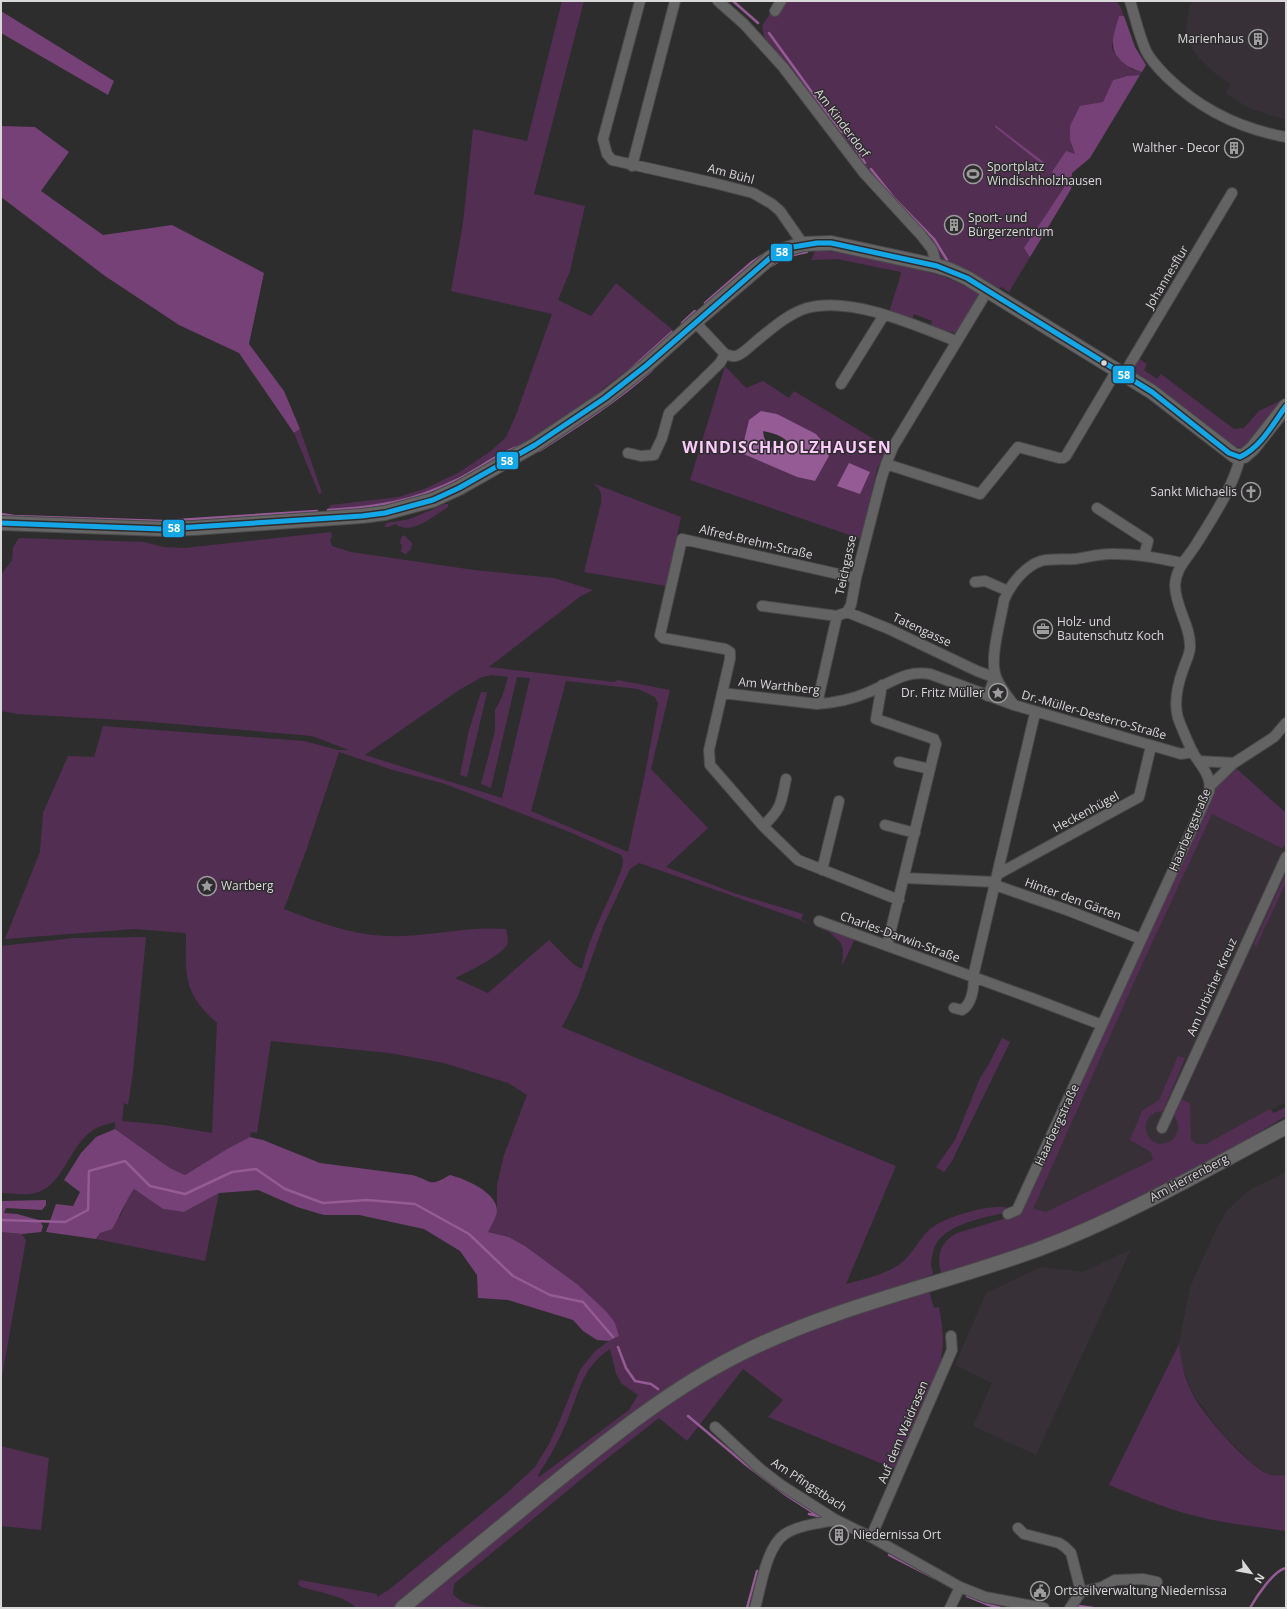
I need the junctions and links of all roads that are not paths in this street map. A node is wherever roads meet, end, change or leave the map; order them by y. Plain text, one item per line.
1 (640, 1) edge
2 (675, 1) edge
3 (718, 1) edge
4 (781, 1) edge
5 (1130, 1) edge
6 (775, 11) dead end
7 (1286, 137) edge
8 (632, 166) junction
9 (1232, 193) dead end
10 (803, 244) junction
11 (937, 266) junction
12 (988, 290) junction
13 (884, 315) junction
14 (694, 322) junction
15 (956, 341) junction
16 (725, 354) junction
17 (1120, 372) junction
18 (841, 384) dead end
19 (1286, 406) edge
20 (628, 453) dead end
21 (1240, 457) junction
22 (886, 464) junction
23 (1097, 508) dead end
24 (1, 523) edge
25 (1144, 556) junction
26 (1182, 563) junction
27 (856, 578) junction
28 (975, 582) dead end
29 (1008, 590) junction
30 (762, 606) dead end
31 (847, 612) junction
32 (838, 616) junction
33 (996, 676) junction
34 (882, 685) junction
35 (722, 693) junction
36 (988, 696) junction
37 (817, 704) junction
38 (1014, 705) junction
39 (1035, 713) junction
40 (1286, 723) edge
41 (1151, 746) junction
42 (1193, 752) junction
43 (1199, 761) junction
44 (899, 762) dead end
45 (1234, 763) junction
46 (930, 769) junction
47 (786, 779) dead end
48 (1210, 786) junction
49 (839, 801) dead end
50 (885, 825) dead end
51 (763, 826) junction
52 (915, 833) junction
53 (1286, 857) edge
54 (822, 870) junction
55 (904, 878) junction
56 (996, 880) junction
57 (898, 900) junction
58 (819, 921) dead end
59 (1141, 938) junction
60 (887, 946) junction
61 (973, 977) junction
62 (954, 1008) dead end
63 (1102, 1025) junction
64 (1286, 1127) edge
65 (1162, 1128) dead end
66 (1008, 1214) dead end
67 (951, 1336) dead end
68 (715, 1427) dead end
69 (836, 1520) junction
70 (1018, 1528) dead end
71 (871, 1537) junction
72 (1157, 1582) dead end
73 (960, 1588) junction
74 (1081, 1592) junction
75 (402, 1608) edge
76 (755, 1608) edge
77 (950, 1608) edge
78 (1044, 1608) edge
79 (1070, 1608) edge

1 - 8 street, Am Bühl
2 - 8 street
3 - 11 street, Am Kinderdorf
4 - 6 street
5 - 7 street
8 - 10 street, Am Bühl
9 - 17 street, Johannesflur
10 - 11 street
10 - 14 street
11 - 12 street
12 - 15 street, Teichgasse
12 - 17 street
13 - 15 street
13 - 16 street
13 - 18 street
14 - 16 street
14 - 24 street
15 - 22 street, Teichgasse
16 - 20 street
17 - 21 street
17 - 22 street, Johannesflur
19 - 21 street
21 - 26 street, Haarbergstraße
22 - 27 street, Teichgasse
23 - 25 street
25 - 26 street, Dr.-Müller-Desterro-Straße
25 - 29 street, Dr.-Müller-Desterro-Straße
26 - 42 street, Haarbergstraße
27 - 31 street, Teichgasse
27 - 35 street, Alfred-Brehm-Straße
28 - 29 street
29 - 33 street, Dr.-Müller-Desterro-Straße
30 - 32 street
31 - 32 street
31 - 33 street, Tatengasse
32 - 37 street
33 - 36 street
33 - 38 street, Dr.-Müller-Desterro-Straße
34 - 36 street, Am Warthberg
34 - 37 street, Am Warthberg
34 - 46 street
35 - 37 street, Am Warthberg
35 - 51 street, Alfred-Brehm-Straße
36 - 38 street, Am Warthberg
38 - 39 street, Dr.-Müller-Desterro-Straße
39 - 41 street, Dr.-Müller-Desterro-Straße
39 - 56 street
40 - 45 street
41 - 42 street, Dr.-Müller-Desterro-Straße
41 - 56 street, Heckenhügel
42 - 43 street, Haarbergstraße
43 - 45 street
43 - 48 street, Haarbergstraße
44 - 46 street
45 - 48 street
46 - 52 street
47 - 51 street
48 - 59 street, Haarbergstraße
49 - 54 street
50 - 52 street
51 - 54 street, Alfred-Brehm-Straße
52 - 55 street
53 - 65 street, Am Urbicher Kreuz
54 - 57 street, Alfred-Brehm-Straße
55 - 56 street, Hinter den Gärten
55 - 57 street
56 - 59 street, Hinter den Gärten
56 - 61 street, Charles-Darwin-Straße
57 - 60 street
58 - 60 street, Charles-Darwin-Straße
59 - 63 street, Haarbergstraße
60 - 61 street, Charles-Darwin-Straße
61 - 62 street
61 - 63 street, Charles-Darwin-Straße
63 - 66 street, Haarbergstraße
64 - 75 street, Am Herrenberg
67 - 71 street, Auf dem Waidrasen
68 - 69 street, Am Pfingstbach
69 - 71 street, Am Pfingstbach
69 - 76 street
70 - 74 street
71 - 73 street, Am Pfingstbach
72 - 74 street
73 - 77 street
73 - 78 street, Am Pfingstbach
74 - 79 street

